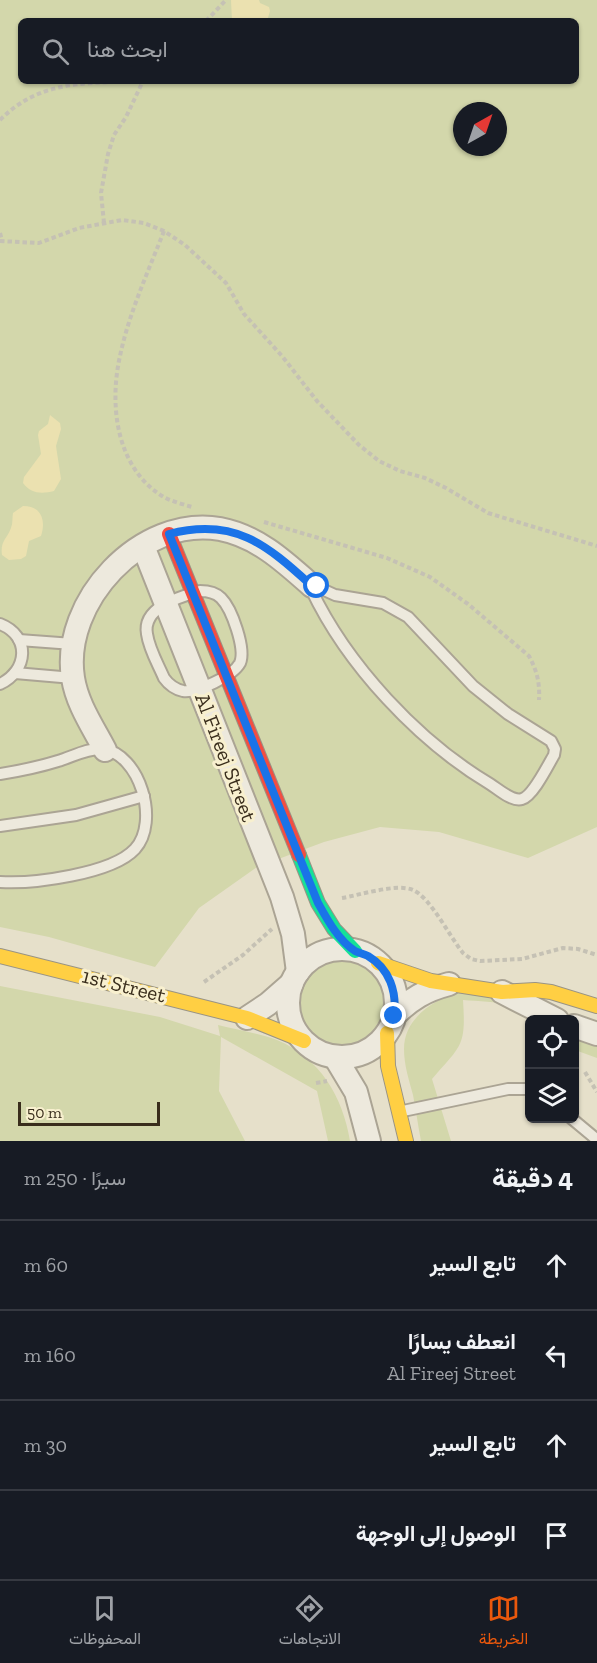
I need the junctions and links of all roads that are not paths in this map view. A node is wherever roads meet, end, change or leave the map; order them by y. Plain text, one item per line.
1 (169, 534) junction
2 (143, 546) junction
3 (312, 586) junction
4 (192, 593) junction
5 (166, 604) junction
6 (0, 624) edge
7 (19, 639) junction
8 (73, 644) junction
9 (15, 673) junction
10 (226, 677) junction
11 (73, 678) junction
12 (0, 684) edge
13 (199, 688) junction
14 (105, 750) junction
15 (0, 774) edge
16 (144, 796) junction
17 (0, 826) edge
18 (0, 882) edge
19 (355, 951) junction
20 (0, 956) edge
21 (378, 963) junction
22 (295, 978) junction
23 (449, 984) junction
24 (502, 992) junction
25 (597, 1006) edge
26 (547, 1015) edge
27 (247, 1017) junction
28 (391, 1024) junction
29 (579, 1028) edge
30 (597, 1034) edge
31 (304, 1041) junction
32 (335, 1056) junction
33 (525, 1089) edge
34 (399, 1111) junction
35 (576, 1123) edge
36 (595, 1138) dead end
37 (369, 1141) edge
38 (406, 1141) edge

1 - 2 street
1 - 3 street
1 - 4 street, Al Fireej Street
2 - 5 street, Al Fireej Street
2 - 8 street
3 - 3 lane
4 - 5 lane
4 - 10 street, Al Fireej Street
4 - 10 lane
5 - 13 street, Al Fireej Street
6 - 7 lane
7 - 8 lane
7 - 9 lane
8 - 11 street
9 - 11 lane
9 - 12 lane
10 - 13 lane
10 - 19 street, Al Fireej Street
11 - 14 street
13 - 22 street, Al Fireej Street
14 - 15 lane
14 - 16 lane
16 - 17 lane
16 - 18 lane
19 - 21 street
19 - 22 street
20 - 27 street, 1st Street
21 - 23 street
21 - 28 street
22 - 27 street
22 - 31 street
23 - 24 street
23 - 28 street
24 - 25 street
24 - 26 street
27 - 31 street, 1st Street
28 - 32 street
28 - 34 street
29 - 30 street
31 - 32 street
32 - 37 street
33 - 34 lane
34 - 38 street
35 - 36 lane

